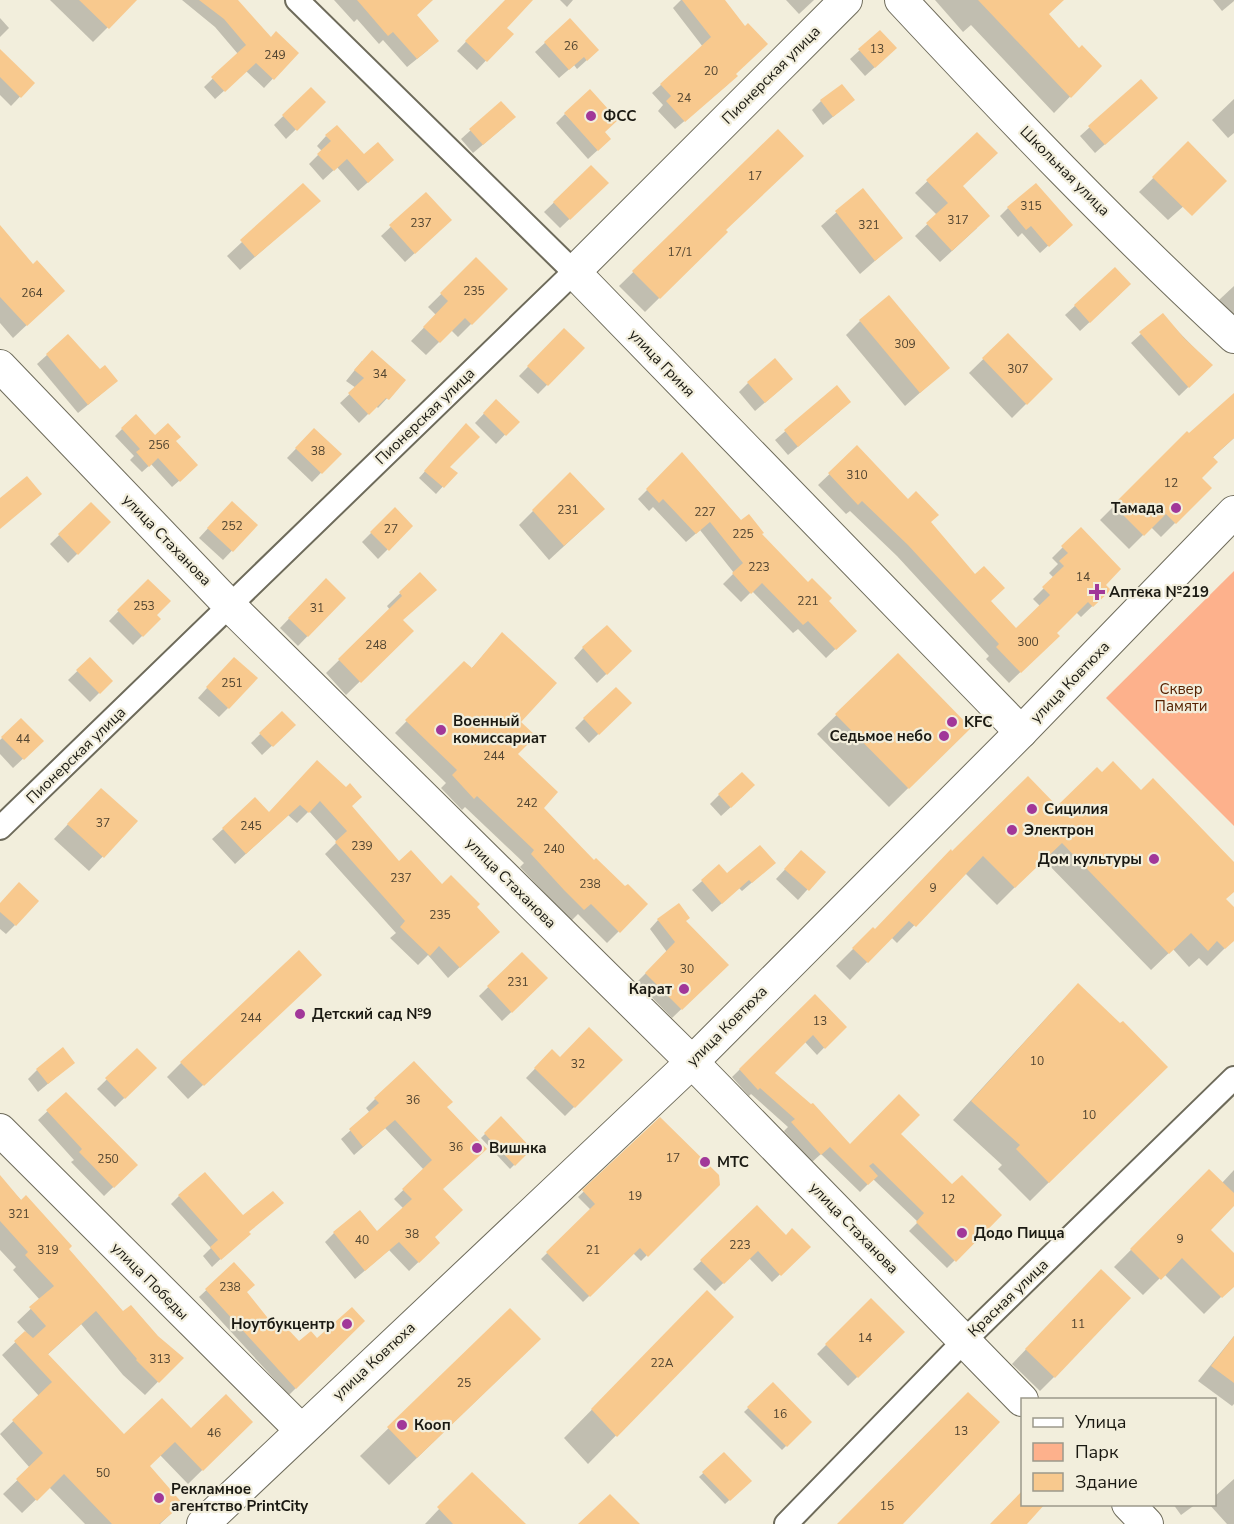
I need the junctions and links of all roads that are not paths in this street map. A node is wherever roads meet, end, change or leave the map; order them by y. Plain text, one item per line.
1 (297, 0) edge
2 (846, 0) edge
3 (901, 0) edge
4 (573, 272) junction
5 (1234, 336) edge
6 (0, 366) edge
7 (1234, 512) edge
8 (231, 607) junction
9 (1021, 732) junction
10 (0, 828) edge
11 (692, 1062) junction
12 (1234, 1078) edge
13 (0, 1130) edge
14 (964, 1341) junction
15 (1021, 1398) edge
16 (301, 1430) junction
17 (1130, 1506) edge
18 (203, 1524) edge
19 (786, 1524) edge
20 (1147, 1524) edge

1 - 4 street, улица Гриня
2 - 4 street, Пионерская улица
3 - 5 street, Школьная улица
4 - 8 street, Пионерская улица
4 - 9 street, улица Гриня
6 - 8 street, улица Стаханова
7 - 9 street, улица Ковтюха
8 - 10 street, Пионерская улица
8 - 11 street, улица Стаханова
9 - 11 street, улица Ковтюха
11 - 14 street, улица Стаханова
11 - 16 street, улица Ковтюха
12 - 14 street, Красная улица
13 - 16 street, улица Победы
14 - 15 street, улица Стаханова
14 - 19 street, Красная улица
16 - 18 street, улица Ковтюха
17 - 20 street

